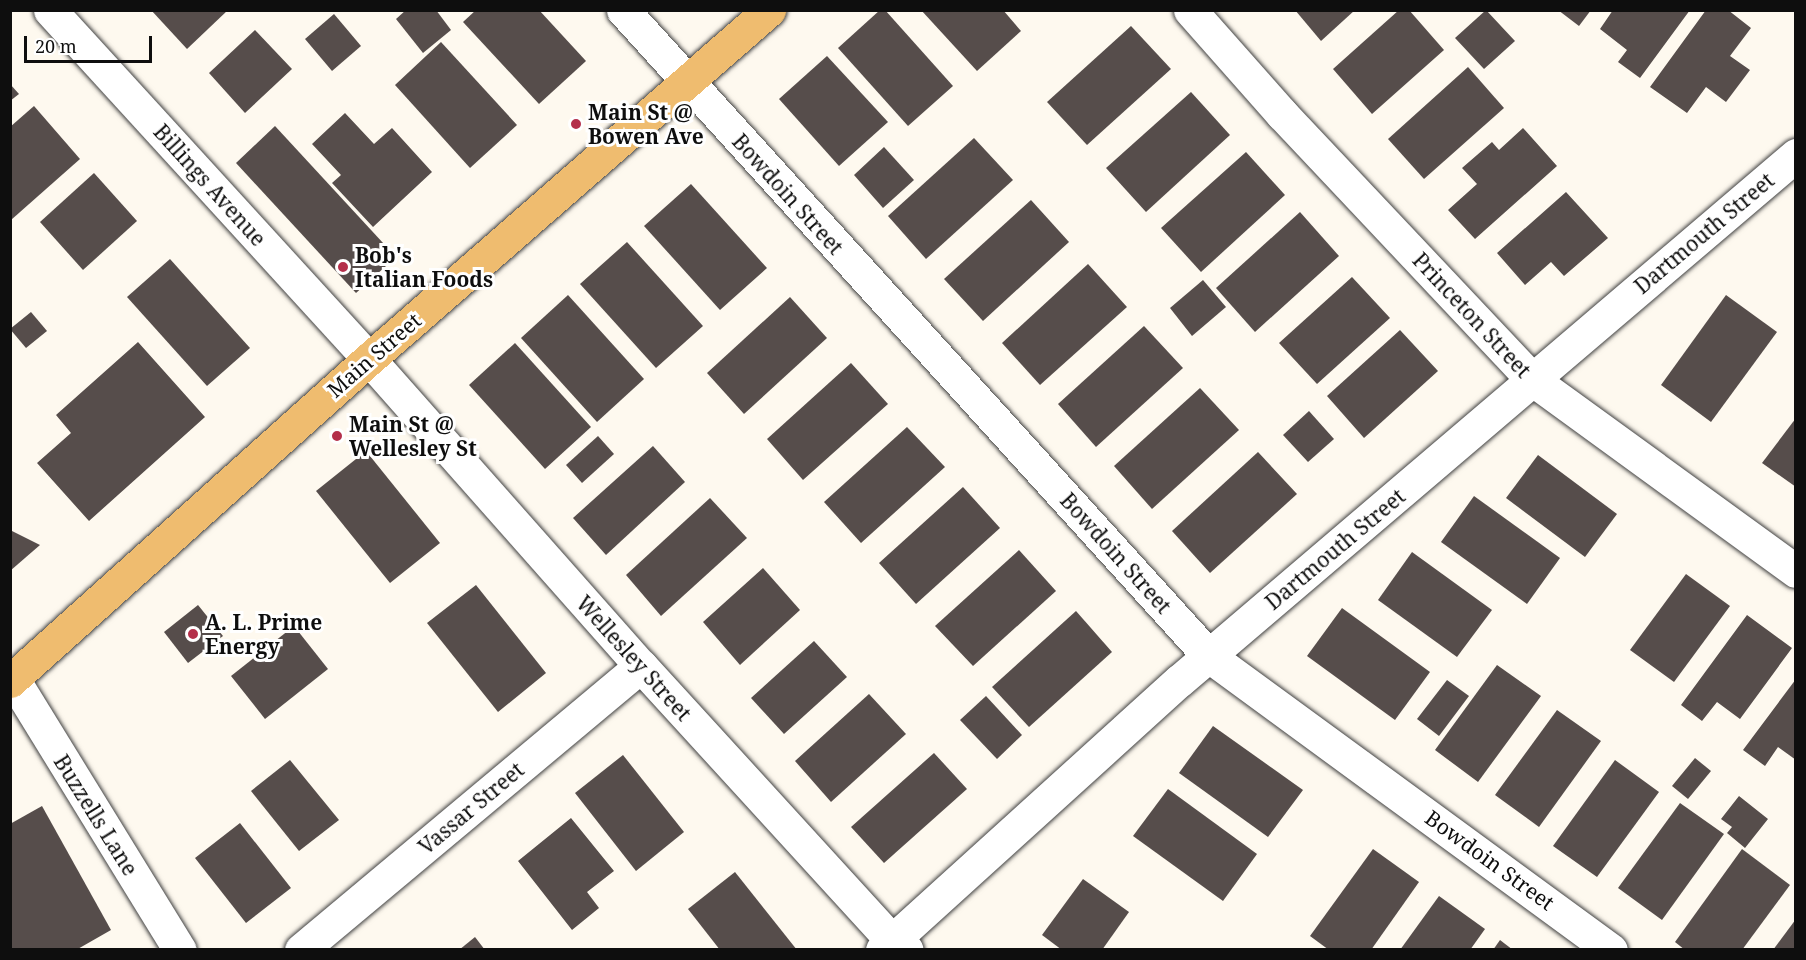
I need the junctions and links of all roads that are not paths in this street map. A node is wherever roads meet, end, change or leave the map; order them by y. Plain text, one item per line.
1 (50, 10) edge
2 (622, 10) edge
3 (769, 10) edge
4 (1190, 10) edge
5 (686, 83) junction
6 (1796, 155) edge
7 (369, 358) junction
8 (1533, 380) junction
9 (1796, 571) edge
10 (1209, 656) junction
11 (641, 666) junction
12 (12, 680) edge
13 (894, 947) edge
14 (180, 950) edge
15 (301, 950) edge
16 (1611, 950) edge

1 - 7 street, Billings Avenue
2 - 5 street, Bowdoin Street
3 - 5 main road, Main Street
4 - 8 street, Princeton Street
5 - 7 main road, Main Street
5 - 10 street, Bowdoin Street
6 - 8 street, Dartmouth Street
7 - 11 street, Wellesley Street
7 - 12 main road, Main Street
8 - 9 street, Princeton Street
8 - 10 street, Dartmouth Street
10 - 13 street, Dartmouth Street
10 - 16 street, Bowdoin Street
11 - 13 street, Wellesley Street
11 - 15 street, Vassar Street
12 - 14 street, Buzzells Lane

